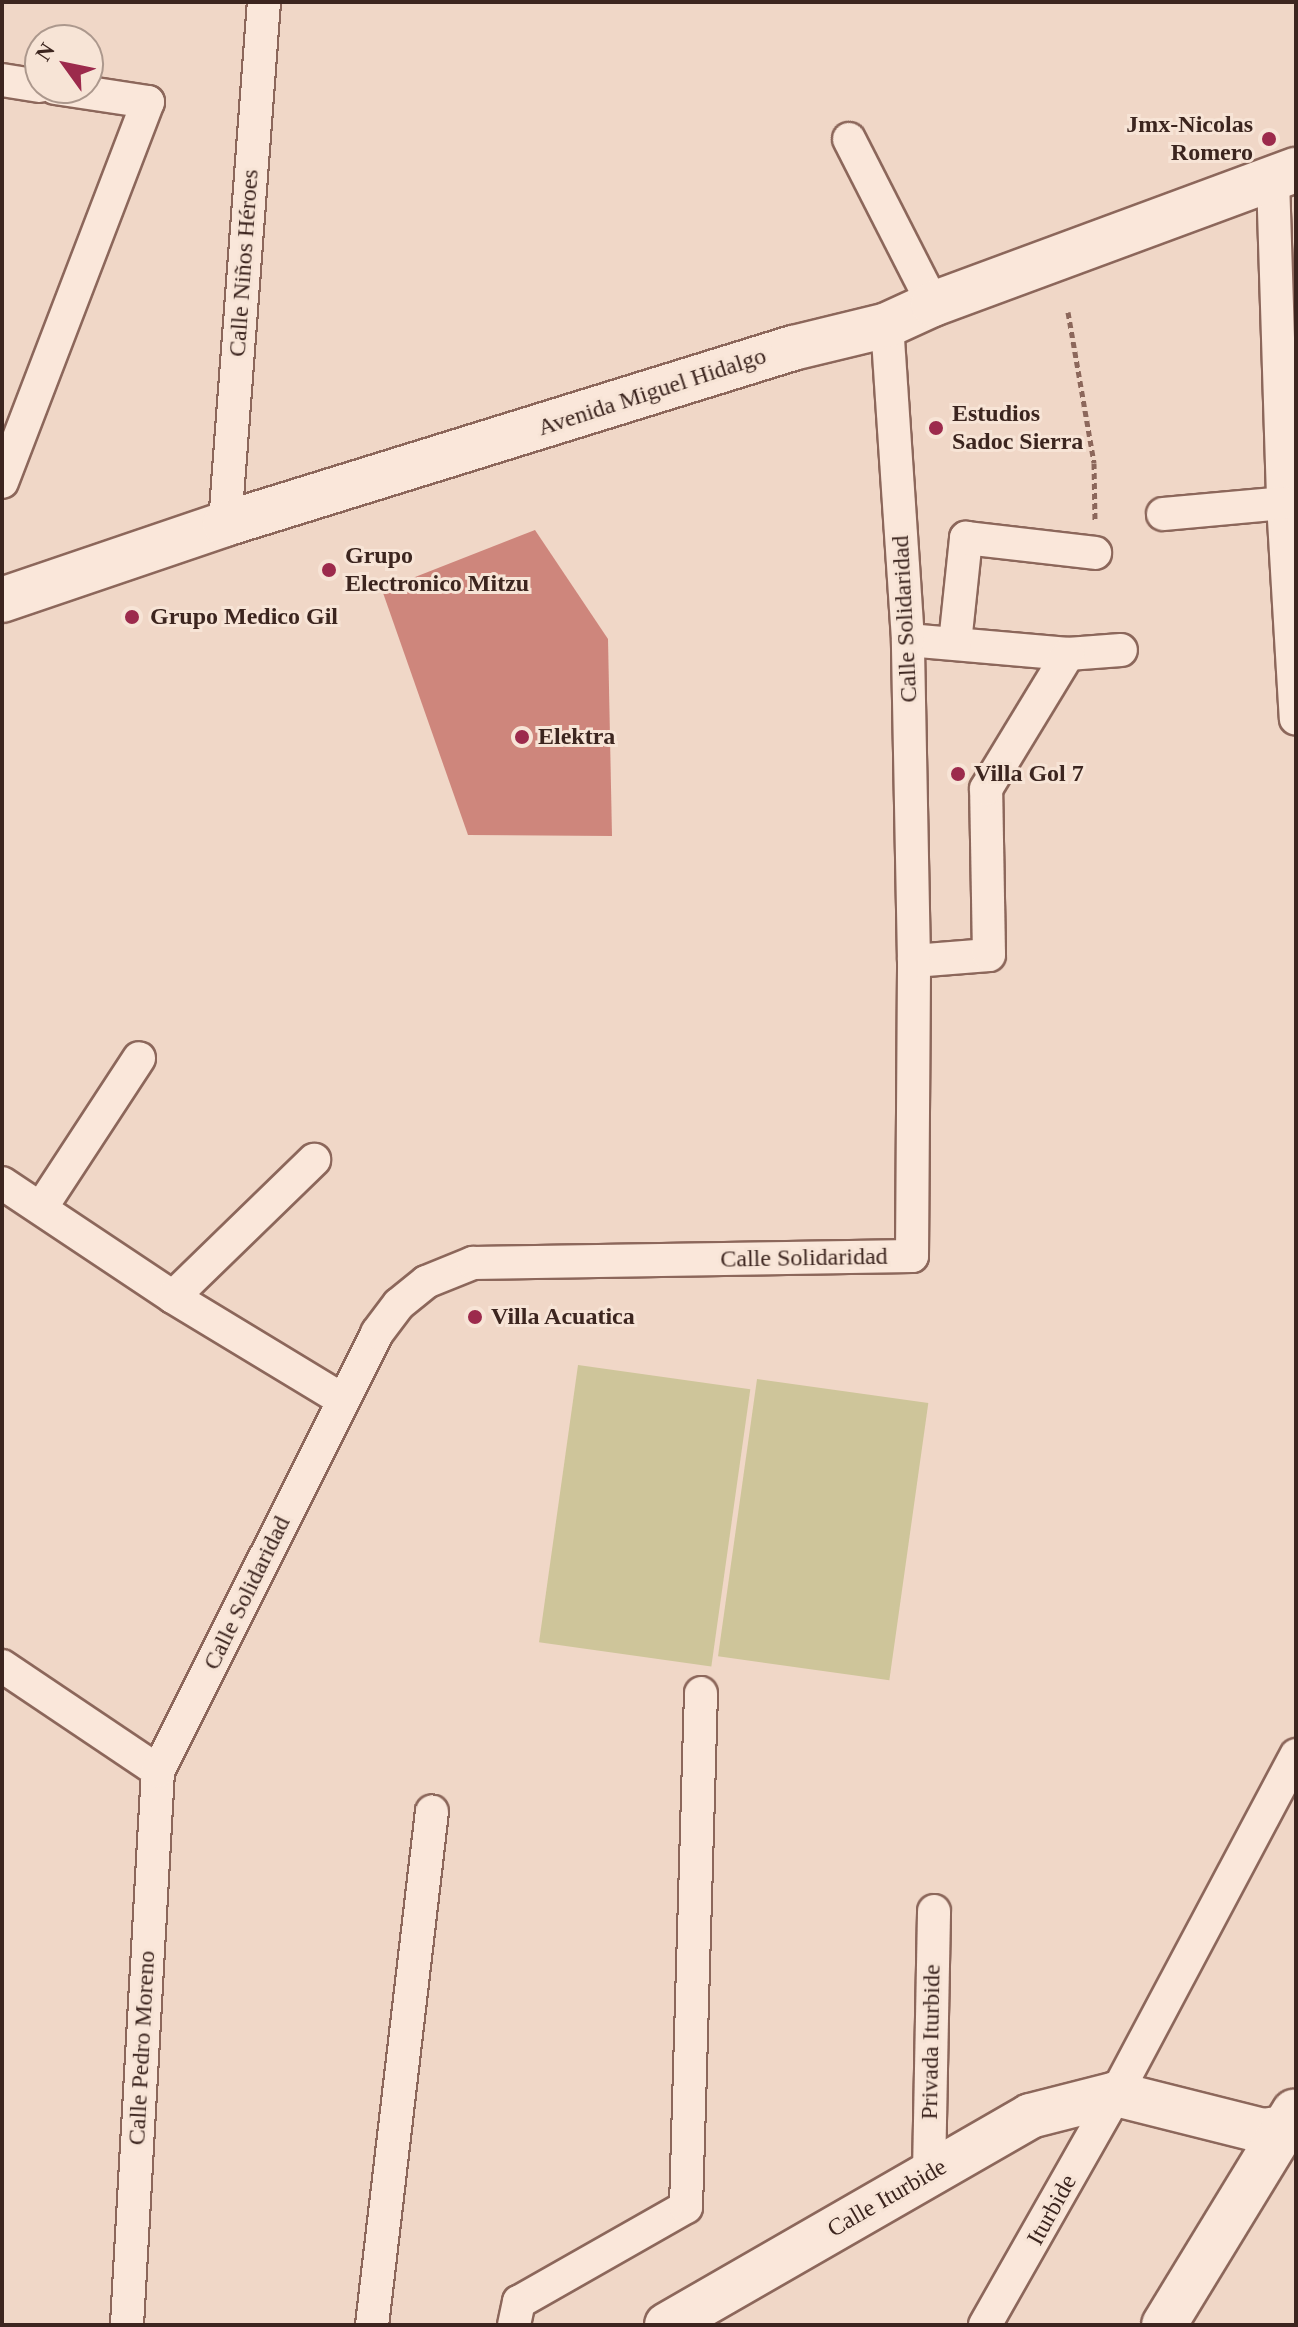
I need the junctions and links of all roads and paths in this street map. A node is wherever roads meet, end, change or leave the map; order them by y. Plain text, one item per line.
1 (264, 2) edge
2 (2, 80) edge
3 (24, 83) edge
4 (104, 95) edge
5 (849, 139) dead end
6 (1284, 175) edge
7 (933, 304) junction
8 (1068, 312) dead end
9 (887, 325) junction
10 (2, 482) edge
11 (1283, 503) junction
12 (1163, 514) dead end
13 (225, 524) junction
14 (1095, 553) joint
15 (2, 600) edge
16 (908, 640) junction
17 (955, 643) junction
18 (1121, 650) dead end
19 (1068, 654) junction
20 (1296, 719) edge
21 (914, 961) junction
22 (139, 1058) dead end
23 (314, 1160) dead end
24 (2, 1183) edge
25 (41, 1208) junction
26 (173, 1297) junction
27 (343, 1400) junction
28 (2, 1666) edge
29 (701, 1693) dead end
30 (1296, 1755) edge
31 (158, 1771) junction
32 (432, 1811) dead end
33 (934, 1911) dead end
34 (1116, 2094) junction
35 (1292, 2126) edge
36 (929, 2174) junction
37 (127, 2325) edge
38 (372, 2325) edge
39 (514, 2325) edge
40 (667, 2325) edge
41 (985, 2325) edge
42 (1164, 2325) edge

1 - 13 street, Calle Niños Héroes
2 - 3 street
4 - 10 street
5 - 7 street
6 - 7 main road, Avenida Miguel Hidalgo
6 - 11 street
7 - 9 main road, Avenida Miguel Hidalgo
8 - 14 path
9 - 13 main road, Avenida Miguel Hidalgo
9 - 16 street, Calle Solidaridad
11 - 12 street
11 - 20 street
13 - 15 main road, Avenida Miguel Hidalgo
14 - 17 street
16 - 17 street
16 - 21 street, Calle Solidaridad
17 - 19 street
18 - 19 street
19 - 21 street
21 - 27 street, Calle Solidaridad
22 - 25 street
23 - 26 street
24 - 25 street
25 - 26 street
26 - 27 street
27 - 31 street, Calle Solidaridad
28 - 31 street
29 - 39 street
30 - 34 street
31 - 37 street, Calle Pedro Moreno
32 - 38 street
33 - 36 street, Privada Iturbide
34 - 35 main road, Calle Iturbide
34 - 36 main road, Calle Iturbide
34 - 41 street, Iturbide
35 - 42 main road
36 - 40 main road, Calle Iturbide

